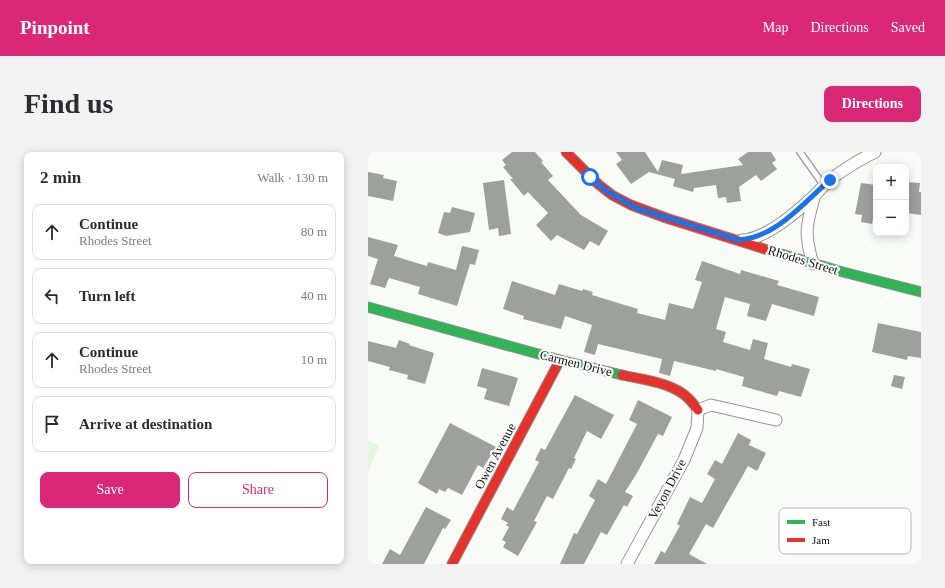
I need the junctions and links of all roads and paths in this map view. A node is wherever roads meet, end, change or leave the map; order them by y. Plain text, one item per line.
1 (566, 152) edge
2 (800, 152) edge
3 (875, 152) edge
4 (824, 186) junction
5 (815, 195) junction
6 (738, 240) junction
7 (813, 264) junction
8 (921, 292) edge
9 (368, 307) edge
10 (560, 360) junction
11 (698, 410) junction
12 (776, 420) dead end
13 (452, 564) edge
14 (627, 564) edge

1 - 6 street, Rhodes Street
2 - 4 lane
3 - 4 street
4 - 5 street
5 - 6 street
5 - 7 street
6 - 7 street, Rhodes Street
7 - 8 street, Rhodes Street
9 - 10 street, Carmen Drive
10 - 11 street, Carmen Drive
10 - 13 street, Owen Avenue
11 - 12 street
11 - 14 street, Veyon Drive

